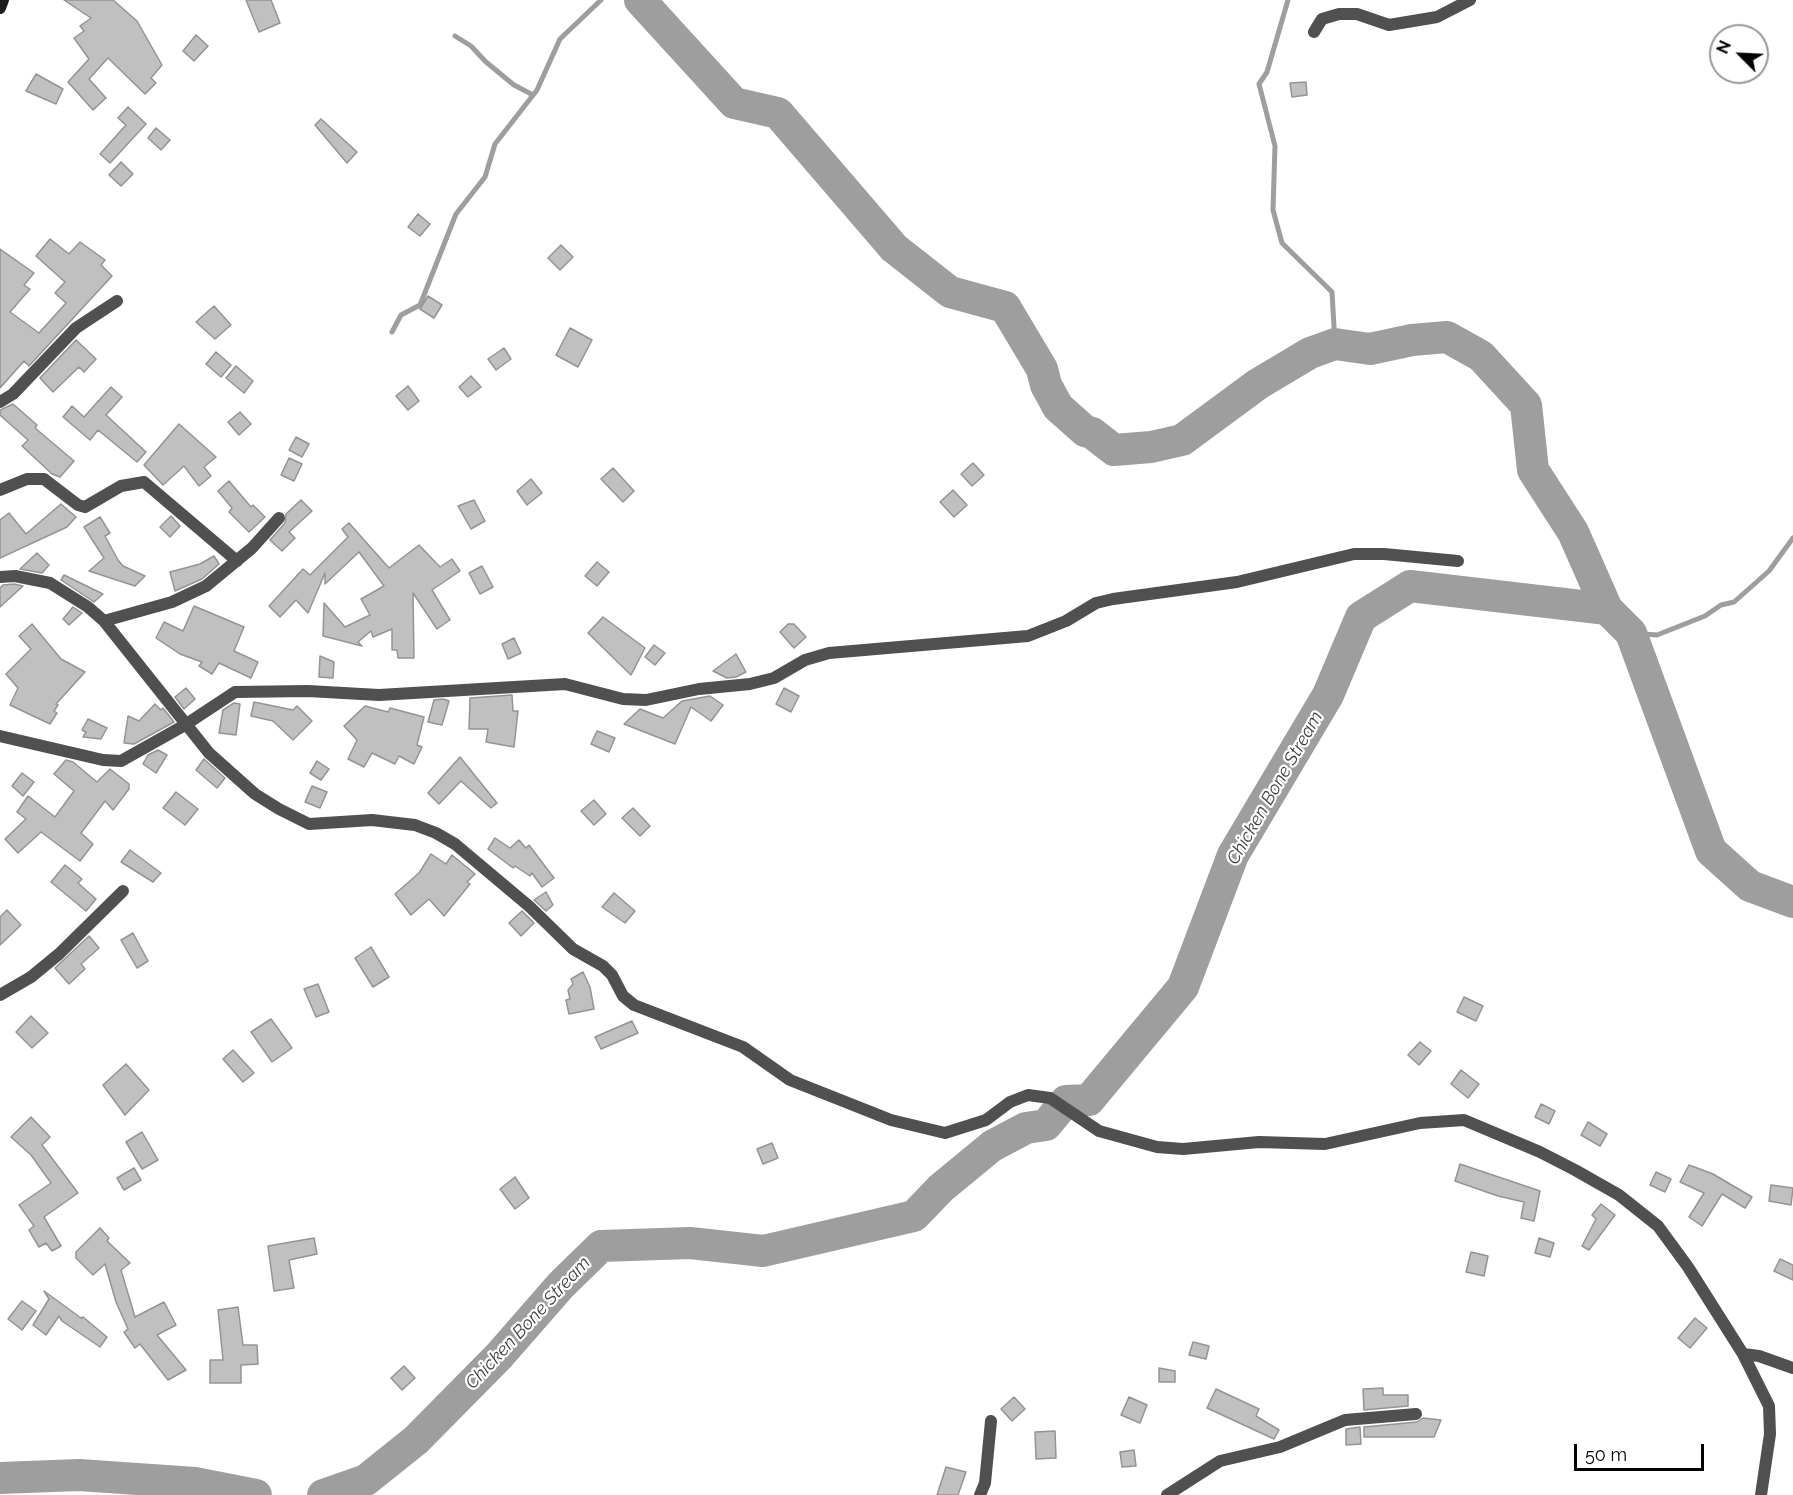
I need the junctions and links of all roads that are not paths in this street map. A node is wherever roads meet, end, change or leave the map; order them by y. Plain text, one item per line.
1 (3, 0) edge
2 (1470, 0) edge
3 (0, 8) edge
4 (1314, 32) dead end
5 (117, 301) dead end
6 (0, 402) edge
7 (0, 490) edge
8 (279, 518) dead end
9 (237, 561) junction
10 (1458, 561) dead end
11 (0, 577) edge
12 (104, 621) junction
13 (185, 725) junction
14 (0, 736) edge
15 (123, 891) dead end
16 (0, 995) edge
17 (1743, 1354) junction
18 (1793, 1368) edge
19 (1416, 1414) dead end
20 (991, 1421) dead end
21 (980, 1495) edge
22 (1167, 1495) edge
23 (1761, 1495) edge

1 - 3 street
2 - 4 street
5 - 6 street
7 - 9 street
8 - 9 street
9 - 12 street
10 - 13 street
11 - 12 street
12 - 13 street
13 - 14 street
13 - 17 street
15 - 16 street
17 - 18 street
17 - 23 street
19 - 22 street
20 - 21 street

